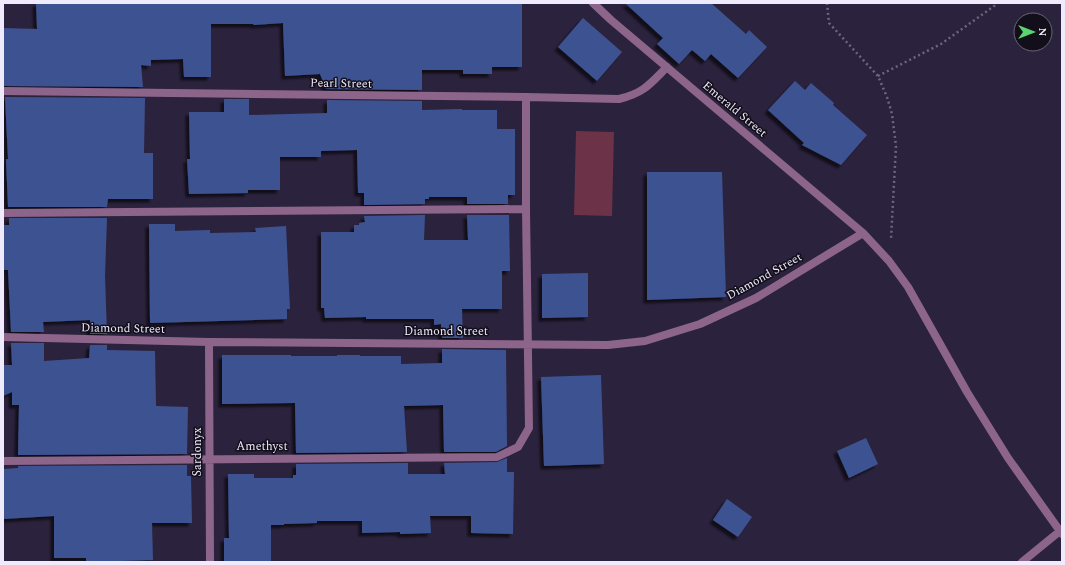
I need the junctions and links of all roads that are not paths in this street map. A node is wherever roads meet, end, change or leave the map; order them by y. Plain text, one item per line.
1 (593, 3) edge
2 (667, 67) junction
3 (3, 91) edge
4 (526, 97) junction
5 (526, 209) junction
6 (3, 214) edge
7 (863, 233) junction
8 (3, 337) edge
9 (209, 342) junction
10 (528, 344) junction
11 (209, 459) junction
12 (3, 461) edge
13 (1061, 533) edge
14 (210, 562) edge
15 (1022, 562) edge

1 - 2 street, Emerald Street
2 - 4 street, Pearl Street
2 - 7 street, Emerald Street
3 - 4 street, Pearl Street
4 - 5 street
5 - 6 street
5 - 10 street
7 - 10 street, Diamond Street
7 - 13 street, Emerald Street
8 - 9 street, Diamond Street
9 - 10 street, Diamond Street
9 - 11 street, Sardonyx
10 - 11 street, Amethyst
11 - 12 street, Amethyst
11 - 14 street, Sardonyx
13 - 15 street

